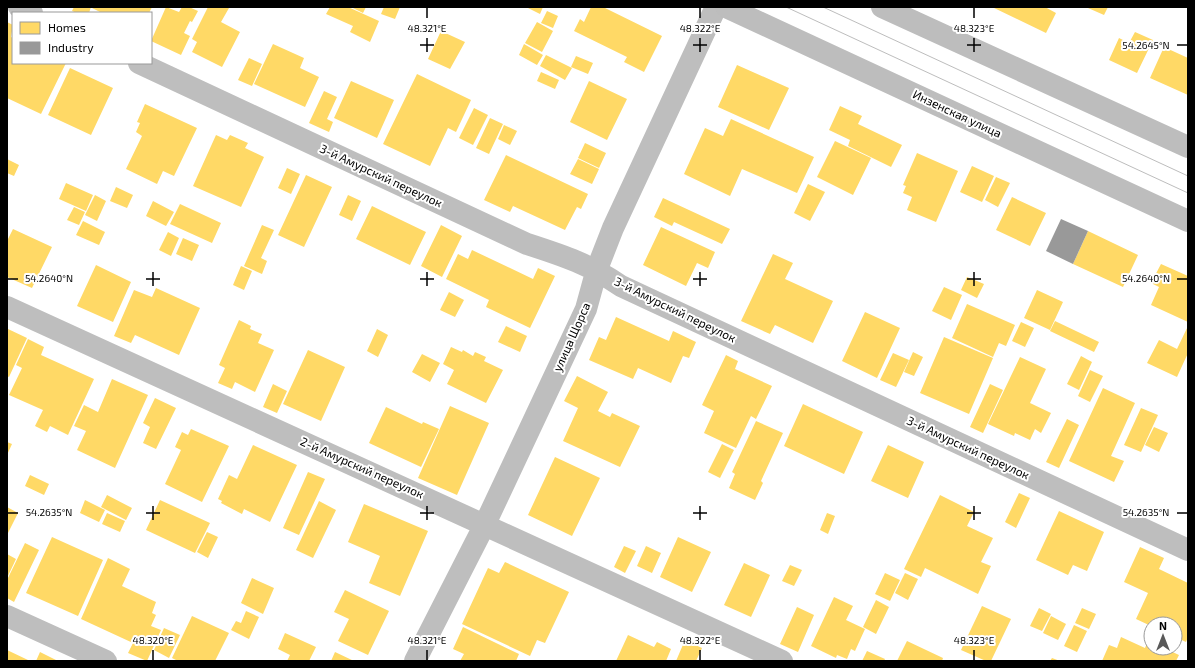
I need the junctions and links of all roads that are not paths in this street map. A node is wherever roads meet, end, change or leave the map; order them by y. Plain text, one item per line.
1 (19, 7) edge
2 (716, 7) edge
3 (726, 7) edge
4 (882, 7) edge
5 (30, 12) edge
6 (141, 64) edge
7 (1188, 147) edge
8 (1188, 221) edge
9 (597, 269) junction
10 (7, 307) edge
11 (485, 524) junction
12 (1188, 550) edge
13 (7, 616) edge
14 (106, 661) edge
15 (415, 661) edge
16 (782, 661) edge

1 - 5 street
2 - 9 street, улица Щорса
3 - 8 main road, Инзенская улица
4 - 7 main road
6 - 9 street, 3-й Амурский переулок
9 - 11 street, улица Щорса
9 - 12 street, 3-й Амурский переулок
10 - 11 street, 2-й Амурский переулок
11 - 15 street, улица Щорса
11 - 16 street, 2-й Амурский переулок
13 - 14 street

